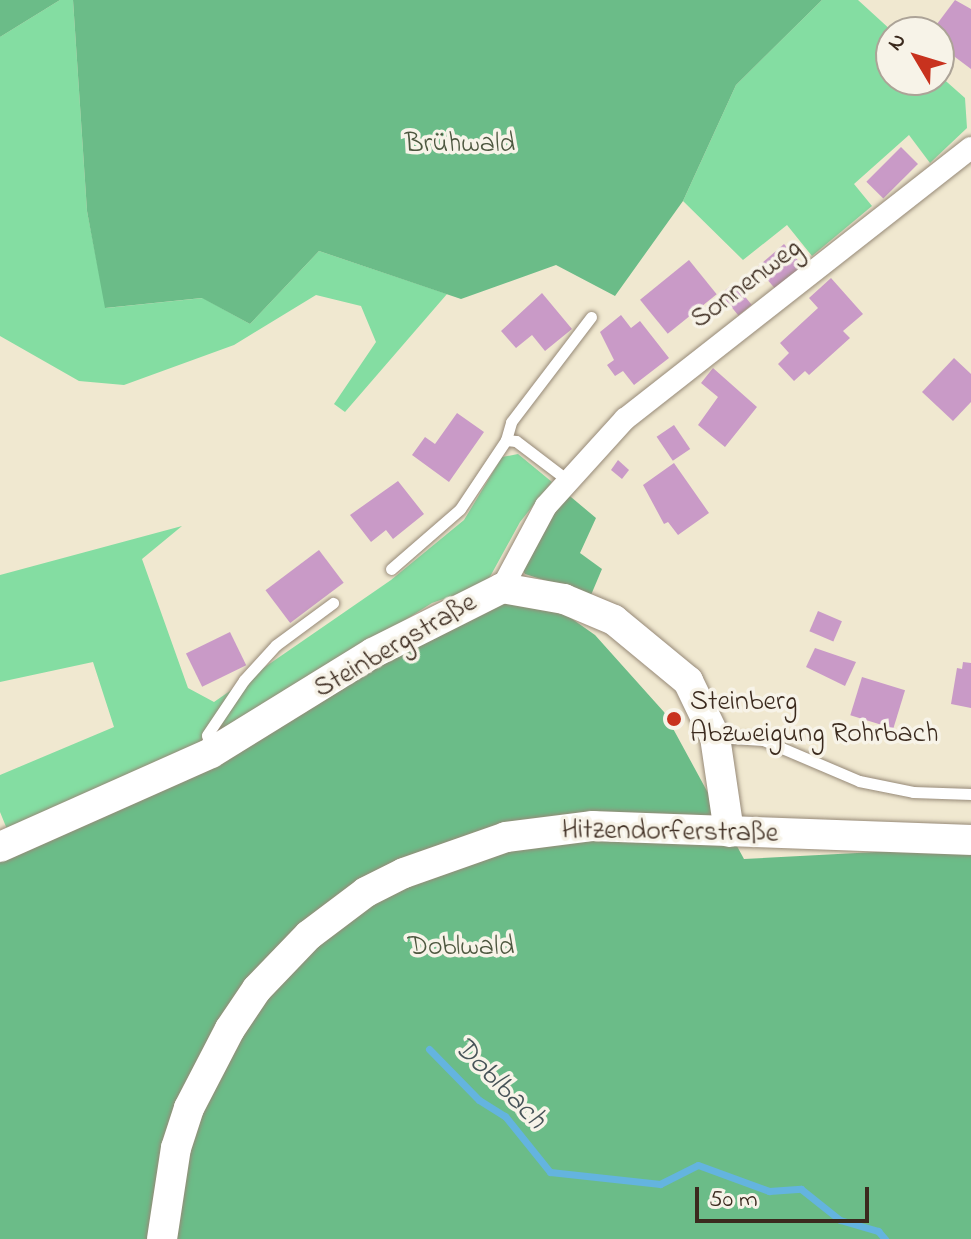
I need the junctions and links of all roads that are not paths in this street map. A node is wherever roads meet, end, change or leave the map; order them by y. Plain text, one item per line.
1 (971, 148) edge
2 (591, 317) dead end
3 (506, 440) junction
4 (566, 479) junction
5 (391, 569) dead end
6 (502, 588) junction
7 (333, 603) dead end
8 (715, 737) junction
9 (211, 753) junction
10 (971, 794) edge
11 (729, 832) junction
12 (971, 840) edge
13 (0, 847) edge
14 (162, 1239) edge

1 - 4 street, Sonnenweg
2 - 3 lane
3 - 4 lane
3 - 5 lane
4 - 6 street, Sonnenweg
6 - 8 main road, Steinbergstraße
6 - 9 main road, Steinbergstraße
7 - 9 lane
8 - 10 lane
8 - 11 main road, Steinbergstraße
9 - 13 main road, Steinbergstraße
11 - 12 main road, Hitzendorferstraße
11 - 14 main road, Hitzendorferstraße

